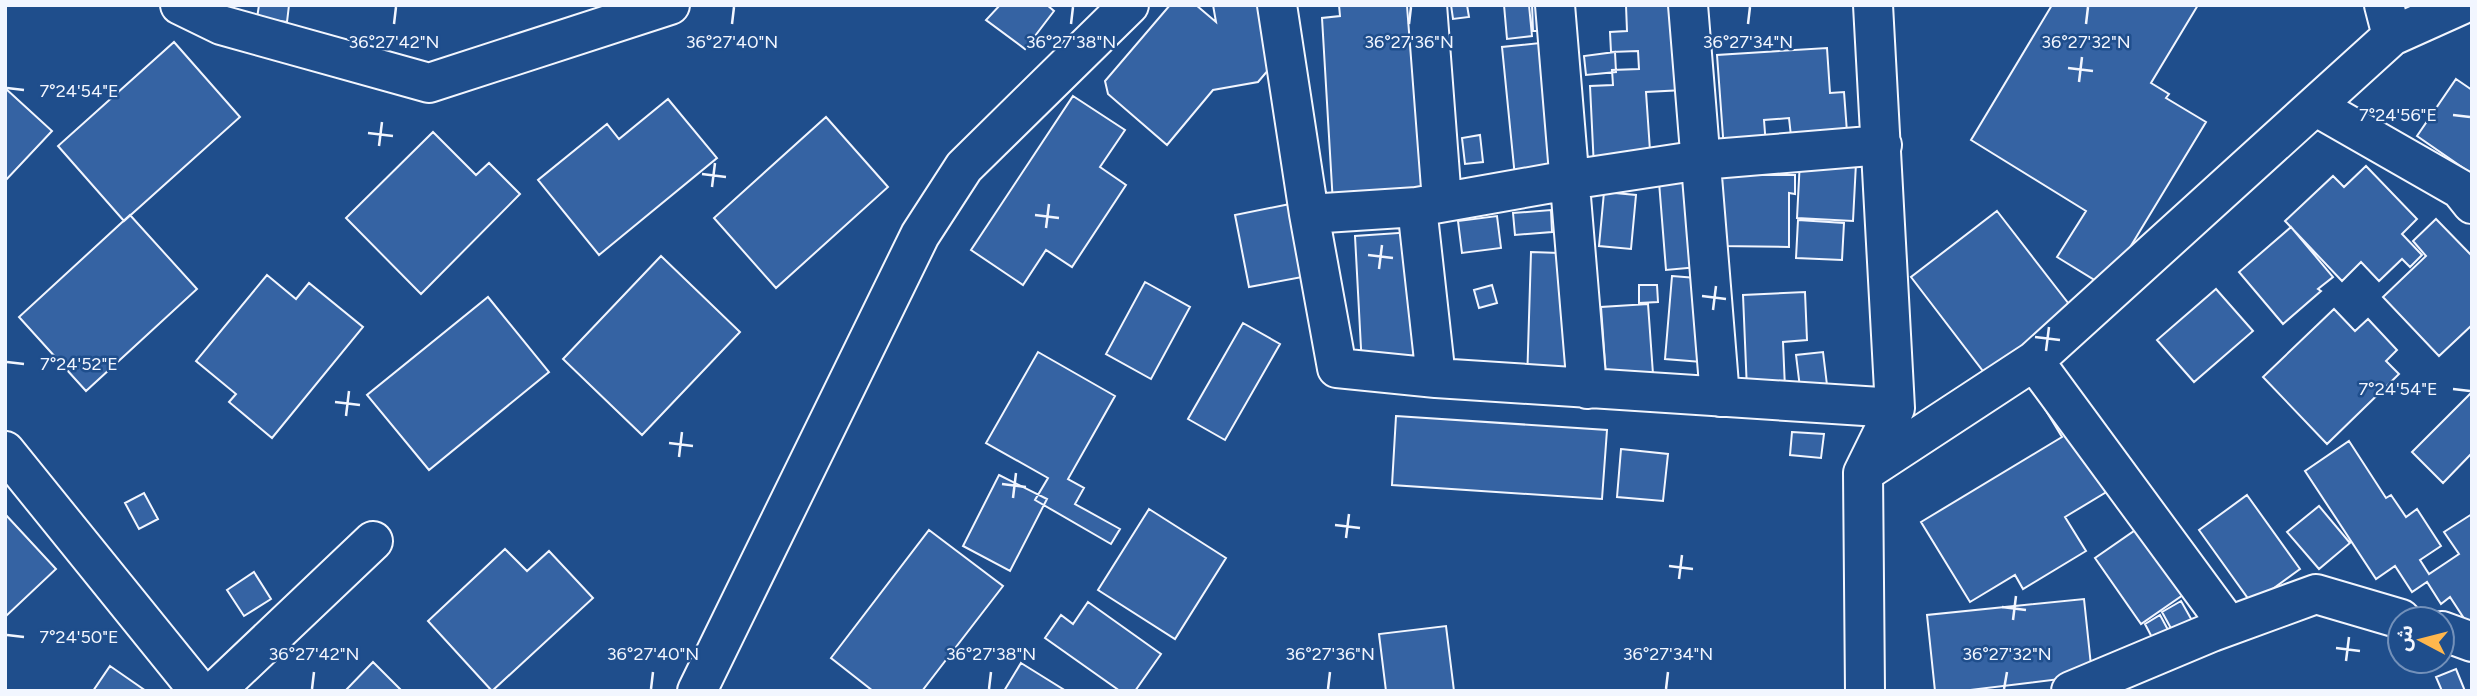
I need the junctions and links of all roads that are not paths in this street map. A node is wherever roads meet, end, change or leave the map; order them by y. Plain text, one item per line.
1 (180, 5) edge
2 (670, 5) edge
3 (1129, 5) edge
4 (1278, 5) edge
5 (1427, 5) edge
6 (1555, 5) edge
7 (1688, 5) edge
8 (1873, 5) edge
9 (2461, 5) edge
10 (221, 15) edge
11 (2388, 20) edge
12 (2315, 106) junction
13 (1882, 145) junction
14 (1701, 160) junction
15 (1569, 180) junction
16 (1429, 204) junction
17 (2472, 204) edge
18 (1308, 214) junction
19 (2034, 361) junction
20 (1436, 378) junction
21 (1587, 389) junction
22 (1720, 397) junction
23 (1895, 408) junction
24 (5, 451) edge
25 (1863, 473) junction
26 (373, 541) dead end
27 (2386, 615) edge
28 (2228, 625) junction
29 (199, 691) edge
30 (215, 691) edge
31 (697, 691) edge
32 (1865, 691) edge
33 (2071, 691) edge

1 - 10 street
2 - 10 street
3 - 31 street
4 - 18 street
5 - 16 street
6 - 15 street
7 - 14 street
8 - 13 street
9 - 11 street
11 - 12 street
12 - 17 street
12 - 19 street
13 - 14 street
13 - 23 street
14 - 15 street
14 - 22 street
15 - 16 street
15 - 21 street
16 - 18 street
16 - 20 street
18 - 20 street
19 - 25 street
19 - 28 street
20 - 21 street
21 - 22 street
22 - 23 street
23 - 25 street
24 - 29 street
25 - 32 street
26 - 30 street
27 - 28 street
28 - 33 street

